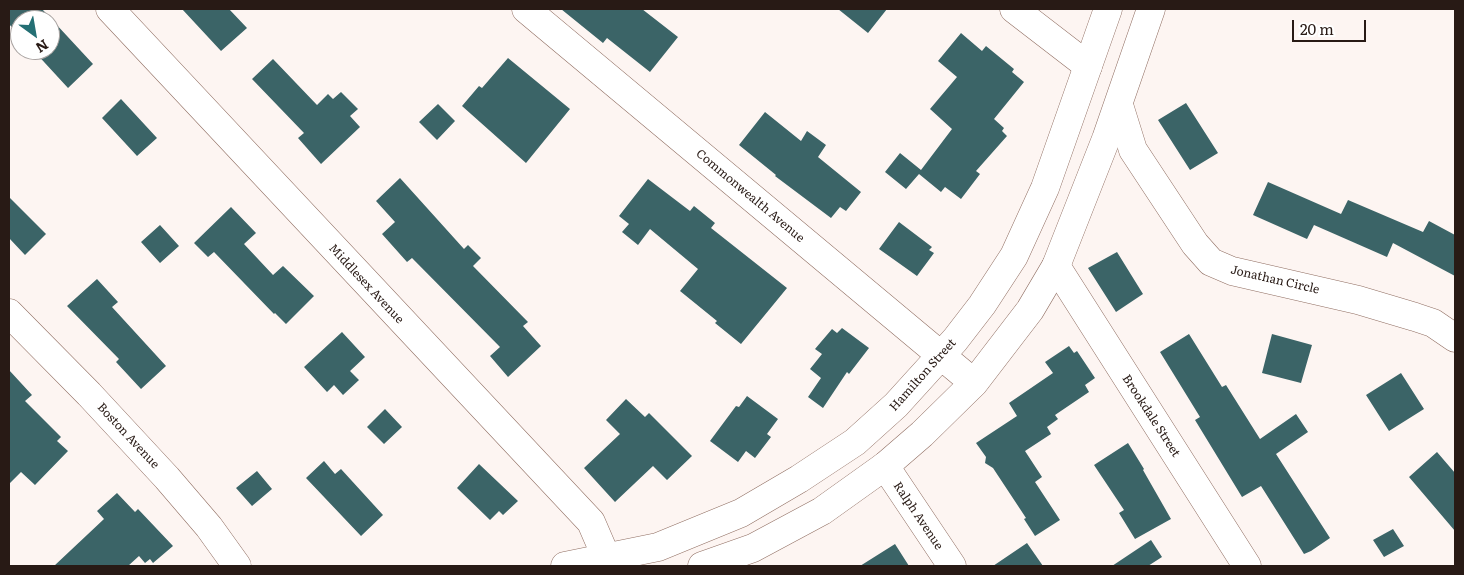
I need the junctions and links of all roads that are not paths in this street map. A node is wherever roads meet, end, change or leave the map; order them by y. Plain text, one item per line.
1 (110, 9) edge
2 (526, 9) edge
3 (1014, 9) edge
4 (1108, 9) edge
5 (1151, 9) edge
6 (1088, 66) junction
7 (1119, 105) junction
8 (1056, 266) junction
9 (10, 318) edge
10 (1455, 338) edge
11 (942, 356) junction
12 (974, 383) junction
13 (884, 466) junction
14 (609, 562) edge
15 (237, 566) edge
16 (564, 566) edge
17 (702, 566) edge
18 (952, 566) edge
19 (1247, 566) edge

1 - 14 street, Middlesex Avenue
2 - 11 street, Commonwealth Avenue
3 - 6 street
4 - 6 street, Hamilton Street
5 - 7 street
6 - 11 street, Hamilton Street
7 - 8 street
7 - 10 street, Jonathan Circle
8 - 12 street
8 - 19 street, Brookdale Street
9 - 15 street, Boston Avenue
11 - 12 street, Commonwealth Avenue
11 - 14 street, Hamilton Street
12 - 13 street
13 - 17 street
13 - 18 street, Ralph Avenue
14 - 16 street, Hamilton Street

